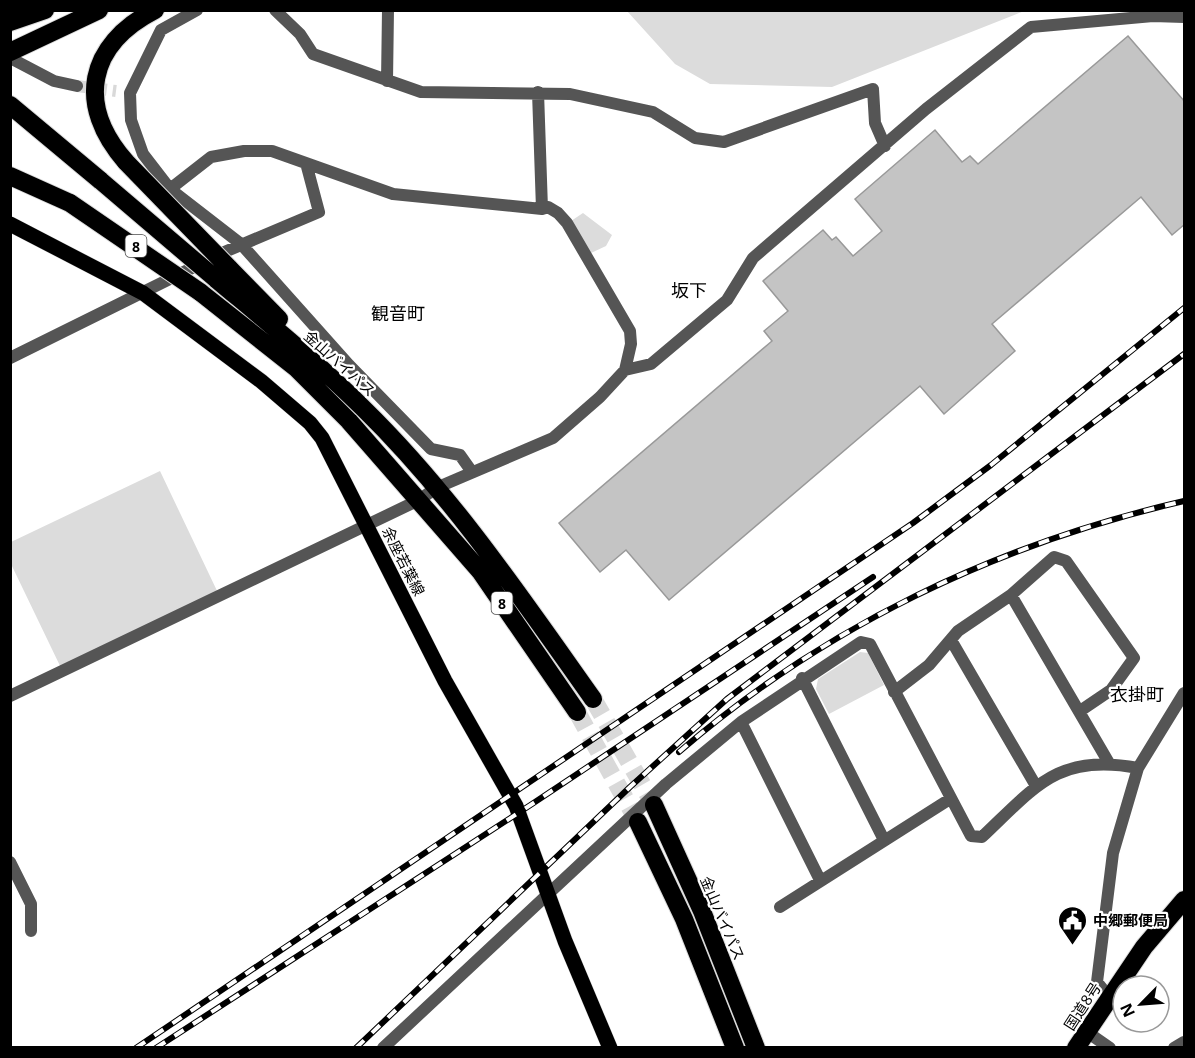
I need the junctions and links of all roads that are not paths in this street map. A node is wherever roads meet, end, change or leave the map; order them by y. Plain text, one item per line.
1 (45, 10) edge
2 (80, 10) edge
3 (99, 10) edge
4 (155, 10) edge
5 (196, 10) edge
6 (275, 10) edge
7 (388, 10) edge
8 (1185, 17) edge
9 (10, 22) edge
10 (10, 39) edge
11 (12, 56) edge
12 (387, 81) junction
13 (77, 86) tunnel mouth
14 (116, 91) tunnel mouth
15 (537, 92) junction
16 (130, 93) junction
17 (10, 105) edge
18 (10, 120) edge
19 (885, 146) junction
20 (306, 163) junction
21 (10, 176) edge
22 (97, 185) junction
23 (170, 189) junction
24 (542, 209) junction
25 (10, 224) edge
26 (241, 244) junction
27 (213, 281) junction
28 (143, 293) junction
29 (10, 358) edge
30 (625, 370) junction
31 (472, 472) junction
32 (435, 488) junction
33 (419, 500) junction
34 (366, 525) junction
35 (1011, 595) junction
36 (951, 640) junction
37 (802, 678) junction
38 (894, 692) junction
39 (1185, 693) edge
40 (10, 696) edge
41 (593, 699) tunnel mouth
42 (1080, 711) junction
43 (577, 712) tunnel mouth
44 (741, 722) junction
45 (1109, 763) junction
46 (1138, 768) junction
47 (1036, 786) junction
48 (950, 799) junction
49 (654, 805) tunnel mouth
50 (638, 822) tunnel mouth
51 (884, 840) junction
52 (10, 862) edge
53 (820, 880) junction
54 (547, 894) junction
55 (1185, 900) edge
56 (780, 907) dead end
57 (31, 932) dead end
58 (1109, 997) junction
59 (1087, 1032) junction
60 (1185, 1042) edge
61 (383, 1047) edge
62 (610, 1047) edge
63 (735, 1047) edge
64 (756, 1047) edge
65 (1076, 1047) edge
66 (1110, 1047) edge
67 (1174, 1047) edge

1 - 9 highway
2 - 10 highway
3 - 11 highway
4 - 27 highway, bridge
5 - 16 street
6 - 12 street
7 - 12 street
8 - 19 street
11 - 13 street
12 - 15 street
14 - 16 street
15 - 19 street
15 - 24 street
16 - 23 street
17 - 22 highway, 金山バイパス / 8
18 - 22 highway
19 - 30 street
20 - 23 street
20 - 24 street
20 - 26 street
21 - 27 highway, 金山バイパス / 8, bridge
22 - 27 highway, 金山バイパス / 8, bridge
23 - 26 street
24 - 30 street
25 - 28 main road, 余座若葉線
26 - 28 street
26 - 31 street
27 - 32 highway, 金山バイパス / 8
27 - 33 highway, 8
28 - 29 street
28 - 34 main road, 余座若葉線
30 - 31 street
31 - 32 street
32 - 33 street
32 - 41 highway, 金山バイパス / 8
33 - 34 street
33 - 43 highway, 8
34 - 40 street
34 - 54 main road, 余座若葉線
35 - 36 street
35 - 42 street
35 - 42 street
36 - 38 street
36 - 47 street
37 - 38 street
37 - 44 street
37 - 51 street
38 - 48 street
39 - 46 street
42 - 45 street
44 - 53 street
44 - 54 street
45 - 46 street
45 - 47 street
46 - 58 street
47 - 48 street
48 - 51 street
49 - 64 highway, 金山バイパス
50 - 63 highway
51 - 53 street
52 - 57 street
53 - 56 street
54 - 61 street
54 - 62 main road, 余座若葉線
55 - 58 highway, 国道8号
58 - 59 highway, 国道8号
59 - 65 highway, 国道8号
59 - 66 street
60 - 67 street

